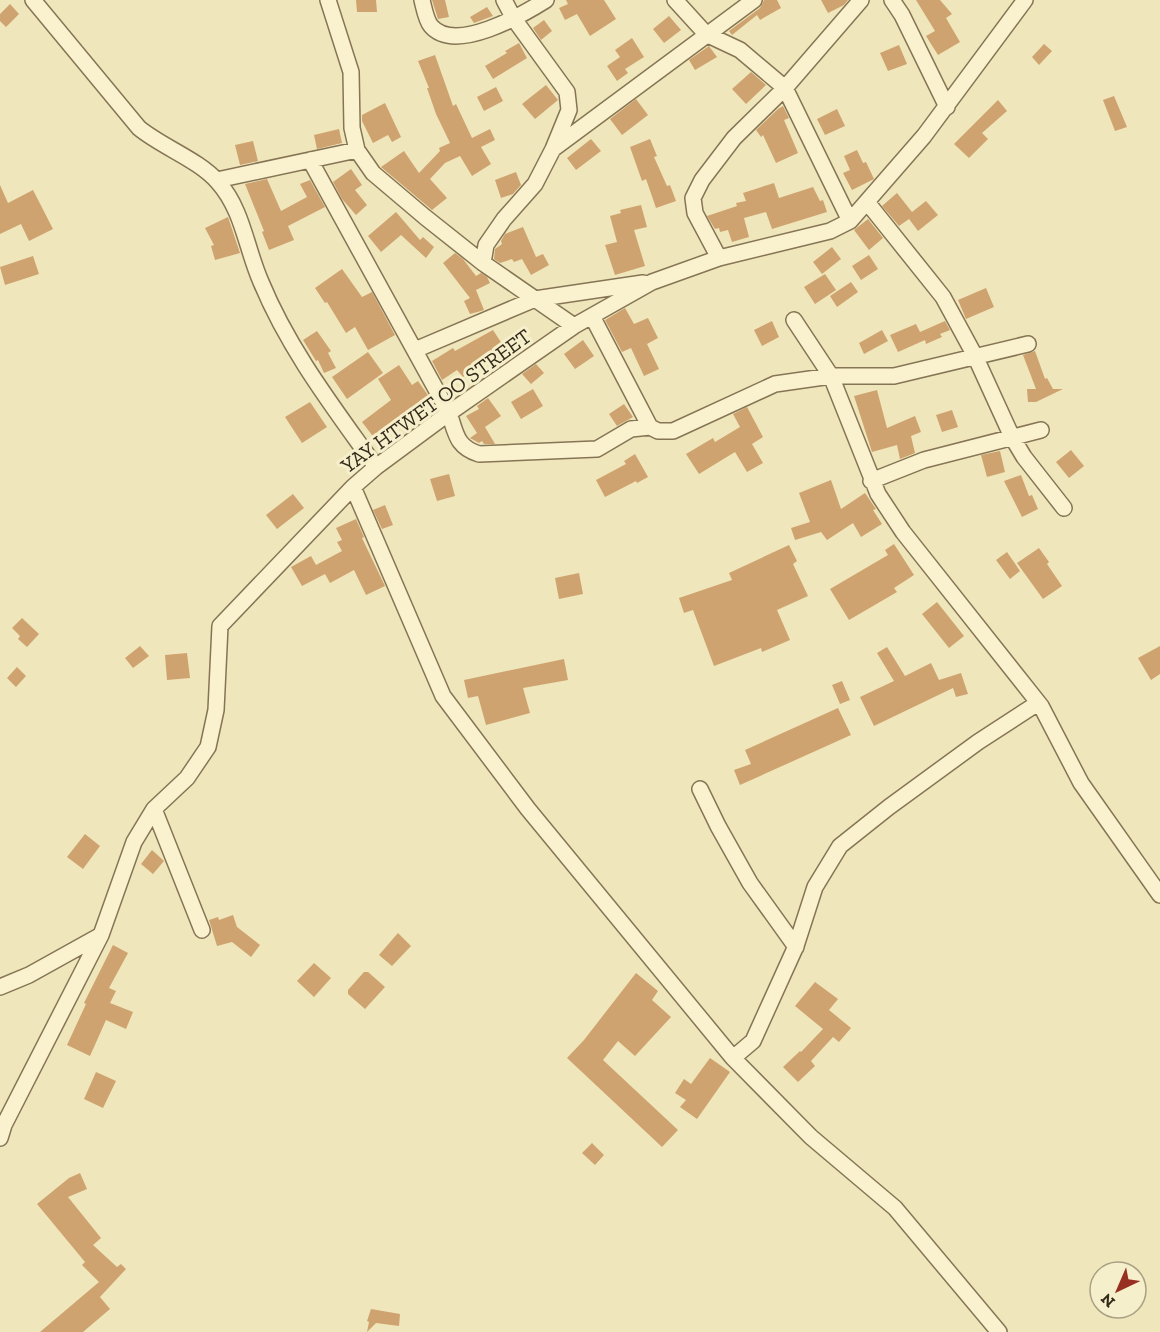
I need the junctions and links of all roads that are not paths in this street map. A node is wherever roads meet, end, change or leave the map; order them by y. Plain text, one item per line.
1 (33, 0) edge
2 (328, 0) edge
3 (422, 0) edge
4 (504, 0) edge
5 (546, 0) edge
6 (675, 0) edge
7 (754, 0) edge
8 (861, 0) edge
9 (892, 0) edge
10 (1025, 0) edge
11 (514, 20) junction
12 (706, 34) junction
13 (785, 88) junction
14 (947, 107) junction
15 (553, 149) junction
16 (357, 150) junction
17 (310, 160) junction
18 (217, 180) junction
19 (867, 202) junction
20 (850, 221) junction
21 (719, 258) junction
22 (483, 263) junction
23 (652, 282) junction
24 (535, 299) junction
25 (592, 316) junction
26 (794, 320) dead end
27 (574, 327) junction
28 (1028, 344) dead end
29 (414, 350) junction
30 (975, 356) junction
31 (831, 376) junction
32 (449, 413) junction
33 (650, 427) junction
34 (1041, 430) dead end
35 (1012, 437) junction
36 (376, 467) junction
37 (871, 481) junction
38 (353, 487) junction
39 (1064, 508) dead end
40 (1038, 703) junction
41 (700, 789) dead end
42 (154, 809) junction
43 (1160, 895) edge
44 (202, 930) dead end
45 (101, 935) junction
46 (796, 946) junction
47 (0, 987) edge
48 (733, 1058) junction
49 (0, 1138) edge
50 (999, 1332) edge

1 - 18 street
2 - 16 street
3 - 11 street
4 - 11 street
5 - 11 street
6 - 12 street
7 - 12 street
8 - 13 street
9 - 14 street
10 - 14 street, YAY HTWET OO STREET
11 - 15 street
12 - 13 street
12 - 15 street
13 - 20 street
13 - 21 street
14 - 19 street, YAY HTWET OO STREET
15 - 22 street
16 - 17 street
16 - 22 street
17 - 18 street
17 - 29 street
18 - 36 street
19 - 20 street, YAY HTWET OO STREET
19 - 30 street
20 - 21 street, YAY HTWET OO STREET
21 - 23 street, YAY HTWET OO STREET
22 - 24 street
23 - 24 street
23 - 25 street, YAY HTWET OO STREET
24 - 27 street
24 - 29 street
25 - 27 street, YAY HTWET OO STREET
25 - 33 street
26 - 31 street
27 - 32 street, YAY HTWET OO STREET
28 - 30 street
29 - 32 street
30 - 31 street
30 - 35 street
31 - 33 street
31 - 37 street
32 - 33 street
32 - 36 street, YAY HTWET OO STREET
34 - 35 street
35 - 37 street
35 - 39 street
36 - 38 street, YAY HTWET OO STREET
37 - 40 street
38 - 42 street, YAY HTWET OO STREET
38 - 48 street
40 - 43 street
40 - 46 street
41 - 46 street
42 - 44 street
42 - 45 street, YAY HTWET OO STREET
45 - 47 street
45 - 49 street, YAY HTWET OO STREET
46 - 48 street
48 - 50 street

